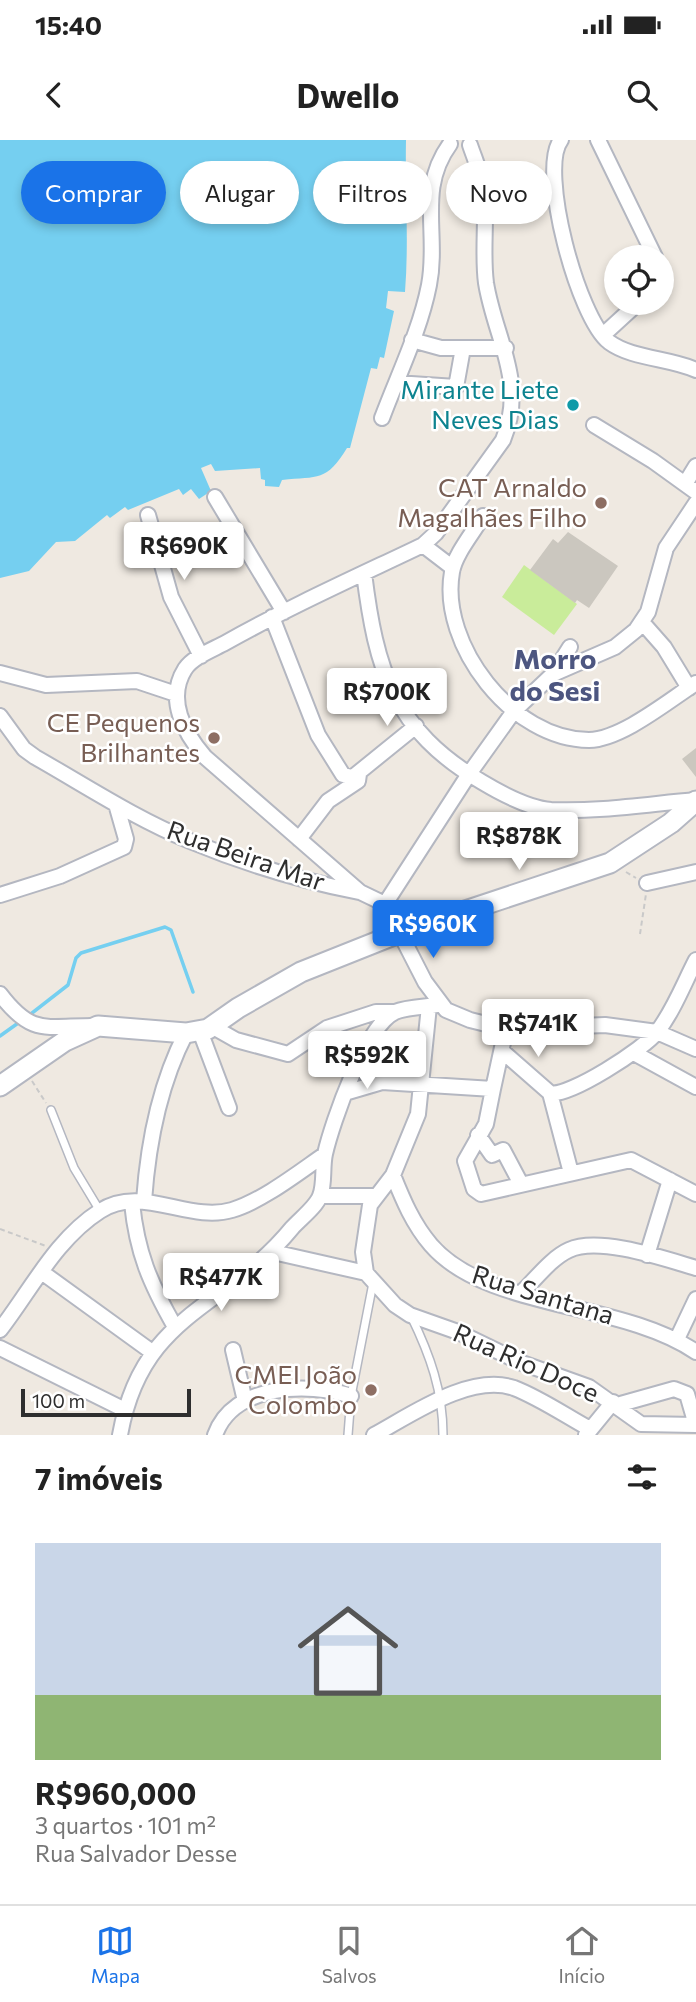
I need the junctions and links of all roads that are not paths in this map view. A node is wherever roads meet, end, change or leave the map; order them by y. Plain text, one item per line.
1 (561, 140) edge
2 (598, 140) edge
3 (471, 142) edge
4 (446, 146) edge
5 (649, 245) edge
6 (625, 315) edge
7 (603, 335) junction
8 (412, 340) junction
9 (463, 348) junction
10 (506, 348) junction
11 (696, 370) edge
12 (396, 383) junction
13 (382, 418) dead end
14 (594, 425) dead end
15 (696, 467) edge
16 (690, 488) edge
17 (215, 497) dead end
18 (696, 503) edge
19 (148, 514) dead end
20 (482, 516) dead end
21 (422, 545) junction
22 (453, 568) junction
23 (364, 573) junction
24 (278, 615) junction
25 (642, 622) junction
26 (570, 647) dead end
27 (201, 656) junction
28 (0, 673) edge
29 (553, 674) junction
30 (693, 685) edge
31 (176, 694) junction
32 (514, 711) junction
33 (0, 716) edge
34 (416, 726) junction
35 (359, 772) junction
36 (469, 774) junction
37 (696, 800) edge
38 (116, 804) junction
39 (299, 839) junction
40 (696, 872) edge
41 (647, 883) road end
42 (360, 892) junction
43 (0, 895) edge
44 (385, 904) junction
45 (399, 933) junction
46 (696, 960) edge
47 (0, 994) edge
48 (434, 1005) junction
49 (395, 1012) junction
50 (98, 1026) junction
51 (506, 1029) junction
52 (200, 1031) junction
53 (657, 1032) junction
54 (696, 1049) edge
55 (502, 1051) junction
56 (634, 1053) junction
57 (423, 1082) junction
58 (0, 1086) edge
59 (696, 1087) edge
60 (493, 1089) junction
61 (348, 1091) junction
62 (550, 1093) junction
63 (229, 1108) dead end
64 (51, 1110) road end
65 (482, 1129) junction
66 (324, 1155) junction
67 (571, 1173) junction
68 (393, 1174) junction
69 (670, 1180) junction
70 (522, 1184) junction
71 (696, 1194) edge
72 (320, 1196) junction
73 (376, 1196) junction
74 (138, 1202) junction
75 (100, 1211) junction
76 (273, 1252) junction
77 (647, 1255) junction
78 (696, 1268) edge
79 (43, 1273) junction
80 (370, 1278) junction
81 (521, 1293) junction
82 (696, 1299) edge
83 (410, 1315) junction
84 (175, 1327) junction
85 (0, 1330) edge
86 (677, 1339) junction
87 (0, 1348) edge
88 (233, 1350) dead end
89 (152, 1352) junction
90 (696, 1352) edge
91 (351, 1396) junction
92 (442, 1397) junction
93 (245, 1401) junction
94 (615, 1403) junction
95 (125, 1410) junction
96 (696, 1425) edge
97 (644, 1429) edge
98 (588, 1432) edge
99 (120, 1435) edge
100 (215, 1435) edge
101 (348, 1435) edge
102 (374, 1435) edge
103 (443, 1435) edge

1 - 7 street
2 - 5 street
3 - 4 street
3 - 10 street
4 - 8 street
6 - 7 street
7 - 11 street
8 - 9 street
8 - 12 street
9 - 10 street
9 - 12 street
10 - 21 street
12 - 13 street
14 - 16 street
15 - 16 street
17 - 24 street
18 - 25 street
19 - 27 street
20 - 22 street
21 - 22 street
21 - 23 street
22 - 32 street
23 - 24 street
23 - 34 street
24 - 27 street
24 - 35 street
25 - 29 street
25 - 30 street
26 - 29 street
27 - 31 street
28 - 31 street
29 - 32 street
30 - 32 street
31 - 39 street
32 - 36 street
33 - 38 street, Rua Beira Mar
34 - 35 street
34 - 36 street
35 - 39 street
36 - 37 street
36 - 44 street
37 - 45 street
38 - 42 street, Rua Beira Mar
38 - 43 street
39 - 42 street
40 - 41 street
42 - 44 street
44 - 45 street
45 - 48 street
45 - 52 street
46 - 53 street
47 - 50 street
48 - 49 street
48 - 51 street
48 - 57 street
49 - 52 street
49 - 61 street
50 - 52 street
50 - 58 street
51 - 53 street
51 - 55 street
52 - 63 street
52 - 74 street
53 - 54 street
53 - 56 street
55 - 60 street
55 - 62 street
56 - 59 street
56 - 62 street
57 - 60 street
57 - 61 street
57 - 68 street
60 - 65 street
61 - 66 street
62 - 67 street
64 - 75 lane
65 - 70 street
65 - 70 street
66 - 72 street
66 - 74 street
67 - 69 street
67 - 70 street
68 - 73 street
68 - 81 street, Rua Santana
69 - 71 street
69 - 77 street
72 - 73 street
72 - 76 street
73 - 80 street
74 - 75 street
74 - 84 street
75 - 79 street
76 - 80 street
76 - 84 street
77 - 78 street
77 - 81 street
79 - 85 street
79 - 89 street
80 - 83 street, Rua Rio Doce
80 - 91 lane
81 - 86 street, Rua Santana
82 - 86 street
83 - 92 lane
83 - 94 street, Rua Rio Doce
84 - 89 street
86 - 90 street, Rua Santana
87 - 95 street
88 - 93 street
89 - 95 street
91 - 93 street
91 - 101 lane
92 - 98 street
92 - 102 street
92 - 103 lane
93 - 100 street
94 - 96 street
94 - 97 street, Rua Rio Doce
94 - 98 street
95 - 99 street
96 - 97 street, Rua Rio Doce

